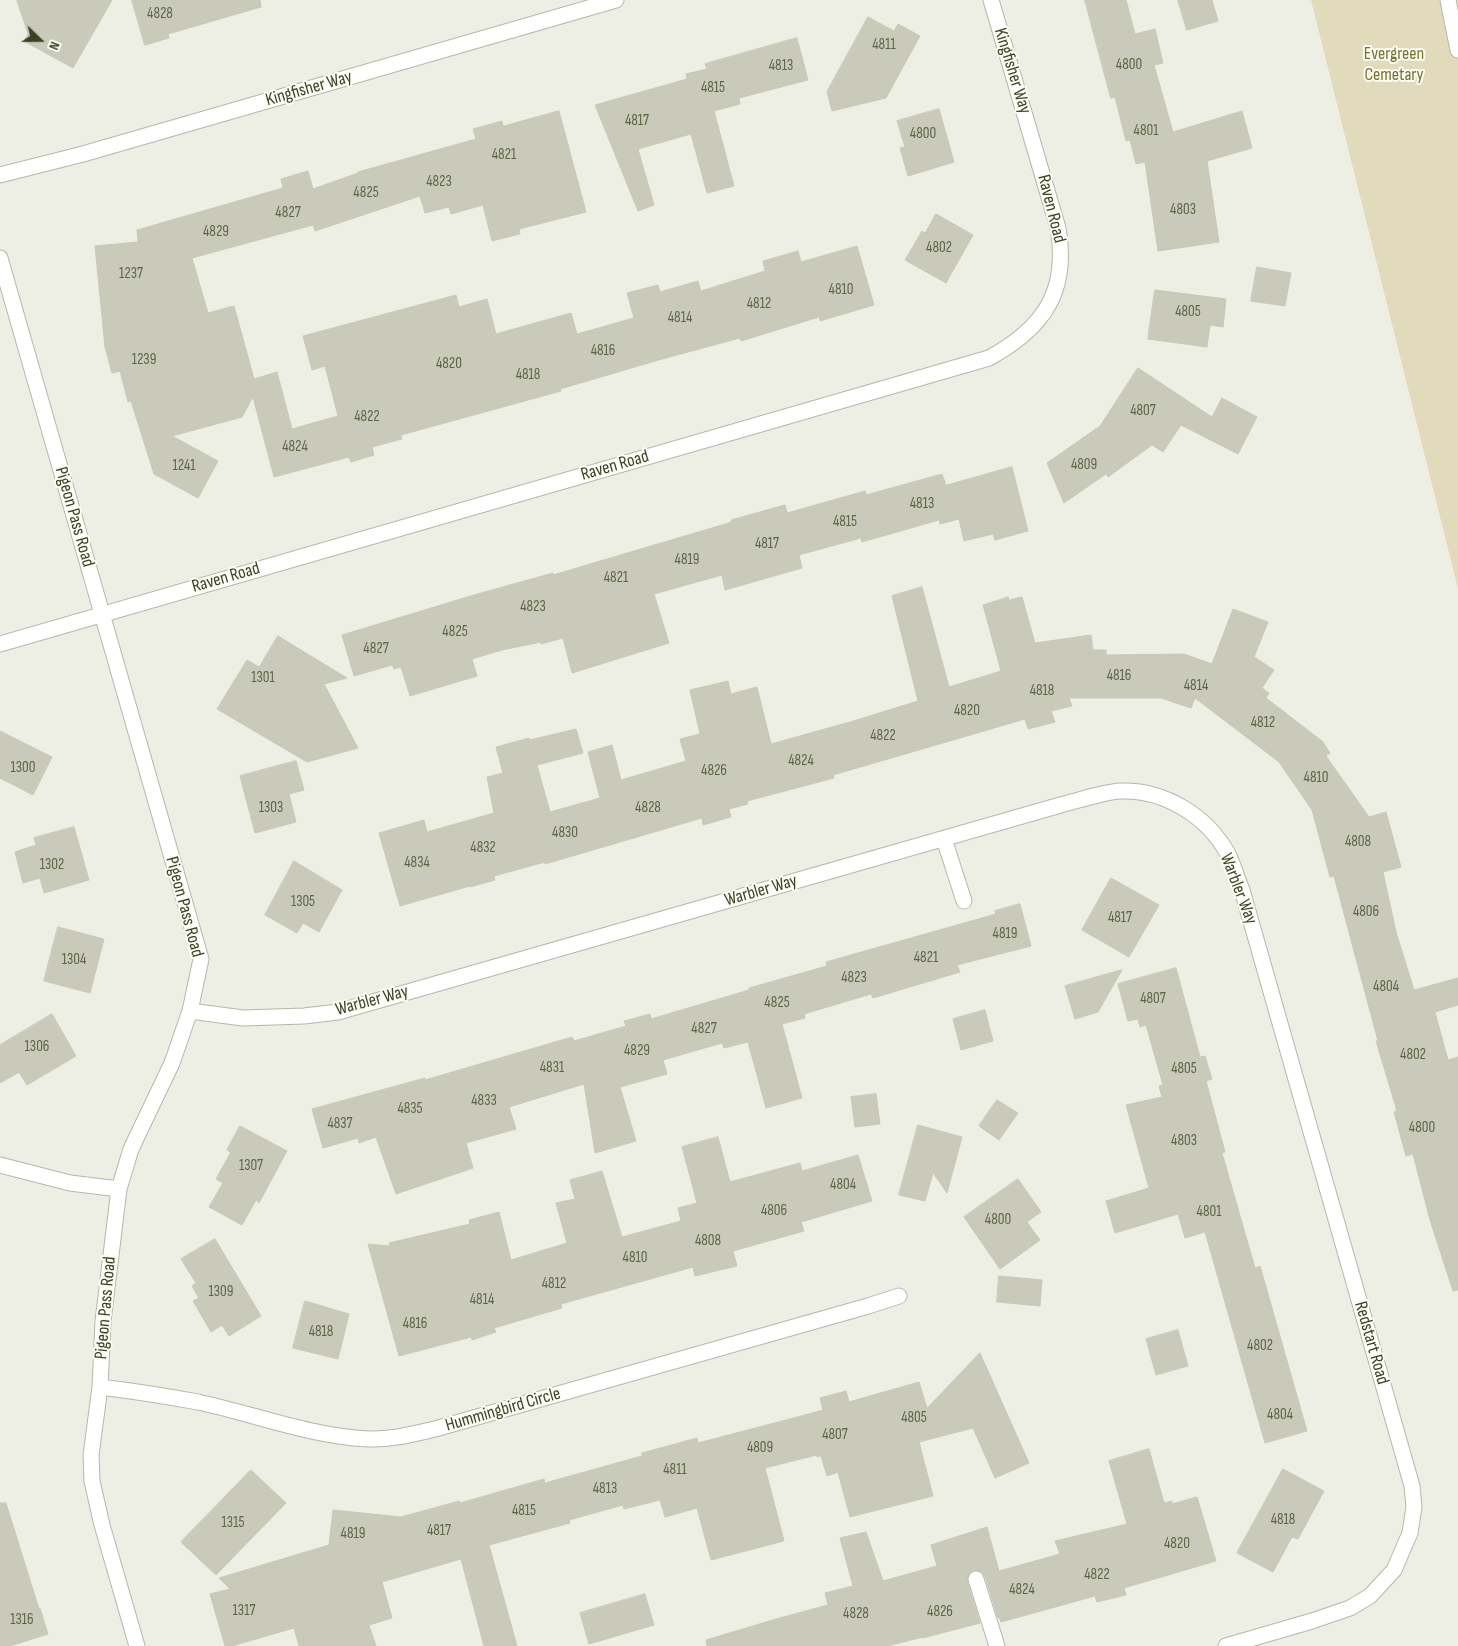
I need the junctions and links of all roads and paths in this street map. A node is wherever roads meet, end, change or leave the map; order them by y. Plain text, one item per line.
1 (616, 0) edge
2 (991, 0) edge
3 (1448, 0) edge
4 (1458, 50) edge
5 (1033, 141) joint
6 (0, 176) edge
7 (0, 258) edge
8 (101, 614) junction
9 (0, 644) edge
10 (944, 839) junction
11 (964, 901) dead end
12 (1255, 934) joint
13 (190, 1011) junction
14 (0, 1164) edge
15 (119, 1189) junction
16 (899, 1296) dead end
17 (100, 1387) junction
18 (976, 1579) dead end
19 (137, 1646) edge
20 (997, 1646) edge
21 (1226, 1646) edge

1 - 6 street, Kingfisher Way
2 - 5 street, Kingfisher Way
3 - 4 street
5 - 8 street, Raven Road
7 - 8 street, Pigeon Pass Road
8 - 9 street, Raven Road
8 - 13 street, Pigeon Pass Road
10 - 11 street
10 - 12 street, Warbler Way
10 - 13 street, Warbler Way
12 - 21 street, Redstart Road
13 - 15 street, Pigeon Pass Road
14 - 15 street
15 - 17 street, Pigeon Pass Road
16 - 17 street, Hummingbird Circle
17 - 19 street, Pigeon Pass Road
18 - 20 street

